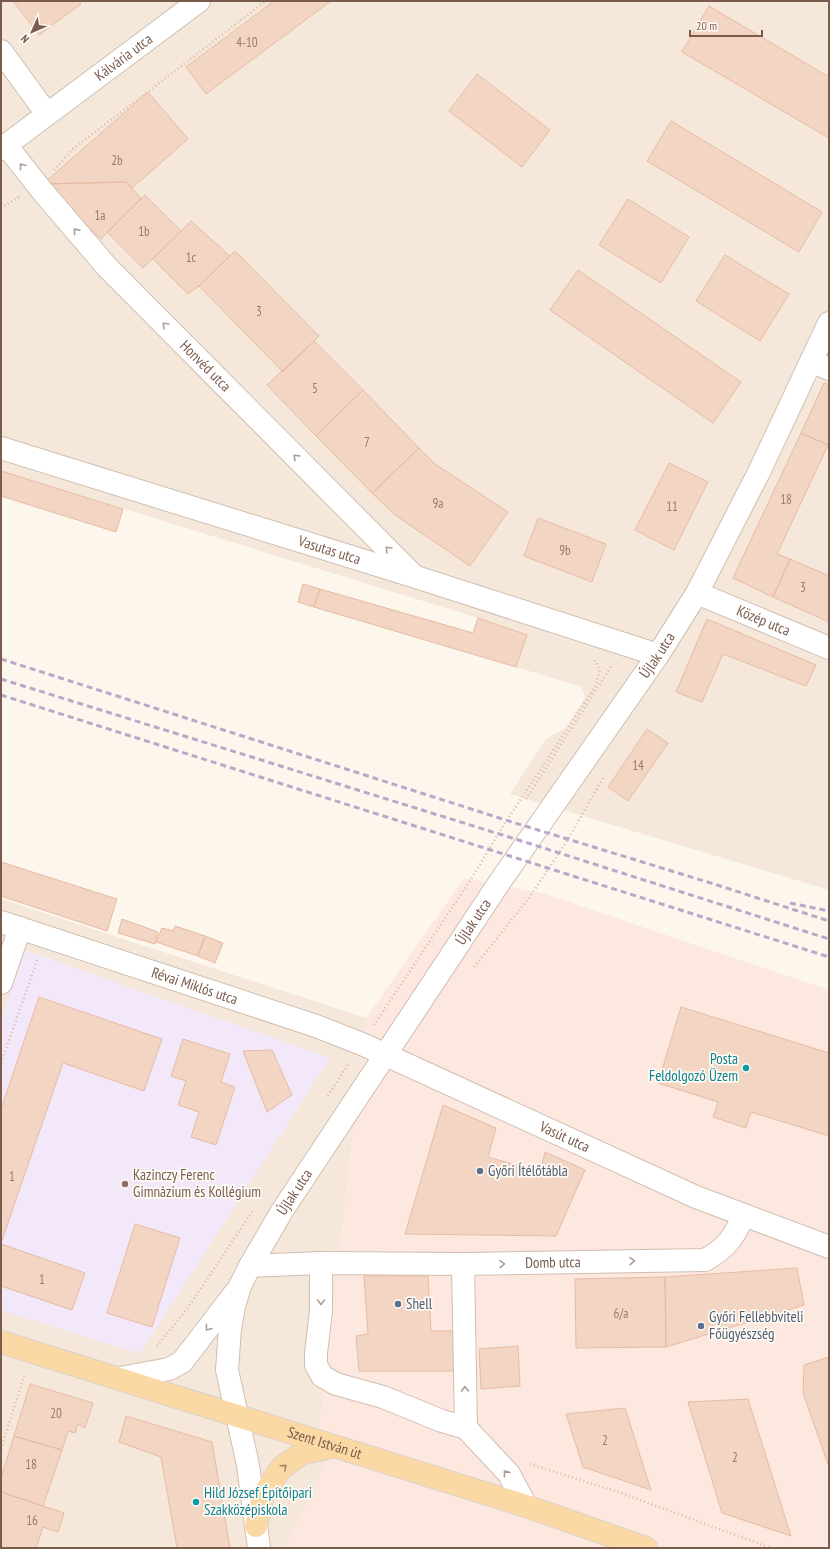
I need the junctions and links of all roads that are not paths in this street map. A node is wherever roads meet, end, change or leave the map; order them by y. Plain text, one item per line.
1 (199, 1) edge
2 (1, 51) edge
3 (48, 114) junction
4 (4, 147) edge
5 (829, 323) edge
6 (820, 365) edge
7 (1, 448) edge
8 (416, 577) junction
9 (697, 593) junction
10 (829, 648) edge
11 (658, 655) junction
12 (10, 925) edge
13 (1, 983) edge
14 (387, 1054) junction
15 (744, 1215) junction
16 (829, 1247) edge
17 (321, 1263) junction
18 (463, 1264) junction
19 (250, 1266) junction
20 (240, 1286) junction
21 (1, 1342) edge
22 (120, 1378) junction
23 (238, 1417) junction
24 (466, 1428) junction
25 (334, 1446) junction
26 (526, 1506) junction
27 (256, 1526) junction
28 (259, 1548) edge
29 (646, 1548) edge

1 - 3 street, Kálvária utca
2 - 3 street
3 - 4 street, Kálvária utca
8 -> 4 street, Honvéd utca
5 - 6 street, Újlak utca
6 - 9 street, Újlak utca
7 - 8 street, Vasutas utca
8 - 11 street, Vasutas utca
9 - 10 street, Közép utca
9 - 11 street, Újlak utca
11 - 14 street, Újlak utca
12 - 13 street
12 - 14 street, Révai Miklós utca
14 - 15 street, Vasút utca
14 - 19 street, Újlak utca
15 - 16 street
18 -> 15 street, Domb utca
17 - 18 street, Domb utca
17 - 19 street, Domb utca
17 -> 24 street
24 -> 18 street
19 - 20 street, Újlak utca
20 -> 22 street
20 - 23 street, Újlak utca
21 - 22 main road, Szent István út
22 - 23 main road, Szent István út
23 - 25 main road, Szent István út
23 - 27 street, Újlak utca
26 -> 24 street
25 - 26 main road, Szent István út
27 -> 25 main road
26 - 29 main road, Szent István út
27 - 28 street, Újlak utca

